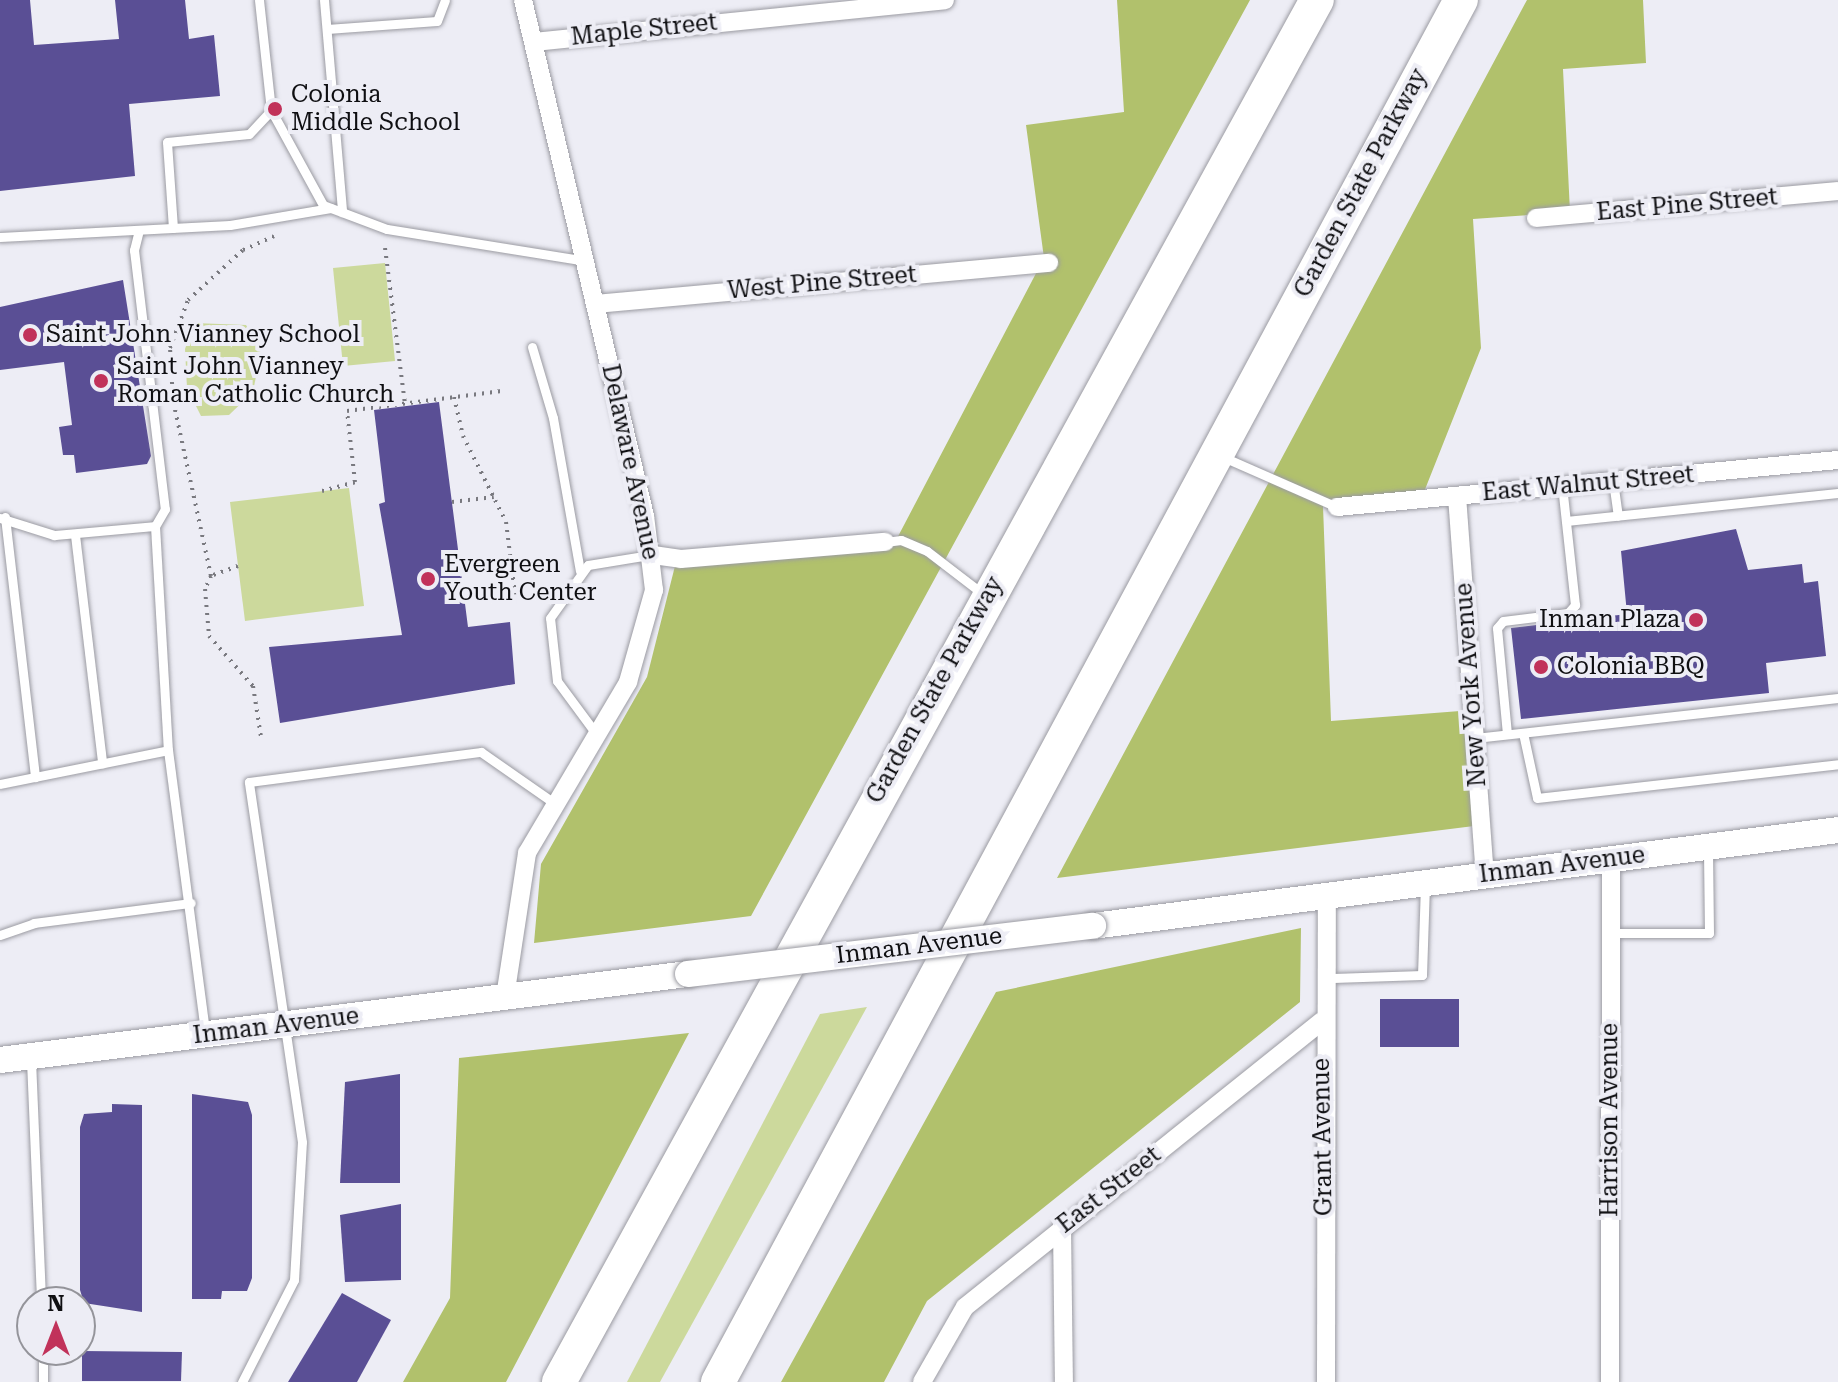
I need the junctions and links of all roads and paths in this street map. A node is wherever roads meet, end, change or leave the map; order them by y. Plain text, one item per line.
1 (259, 0) edge
2 (324, 0) edge
3 (445, 0) edge
4 (523, 0) edge
5 (945, 0) edge
6 (1317, 0) edge
7 (1461, 0) edge
8 (327, 29) junction
9 (534, 42) junction
10 (271, 110) junction
11 (1838, 191) edge
12 (331, 208) junction
13 (342, 212) junction
14 (1536, 218) dead end
15 (173, 228) junction
16 (139, 230) junction
17 (285, 233) dead end
18 (0, 237) edge
19 (385, 248) dead end
20 (586, 261) junction
21 (1049, 263) dead end
22 (596, 304) junction
23 (532, 347) dead end
24 (502, 391) dead end
25 (454, 397) junction
26 (405, 404) junction
27 (1217, 454) junction
28 (1838, 460) edge
29 (1613, 481) junction
30 (1562, 486) junction
31 (322, 491) dead end
32 (1838, 493) edge
33 (1457, 496) junction
34 (494, 497) junction
35 (452, 502) dead end
36 (1337, 507) joint
37 (1618, 516) junction
38 (3, 518) edge
39 (1566, 521) junction
40 (155, 526) junction
41 (75, 535) junction
42 (885, 542) joint
43 (653, 555) junction
44 (238, 566) dead end
45 (580, 571) junction
46 (211, 576) junction
47 (515, 594) dead end
48 (985, 597) junction
49 (1838, 698) edge
50 (1523, 733) junction
51 (1507, 734) junction
52 (261, 737) dead end
53 (1475, 738) junction
54 (600, 739) junction
55 (168, 750) junction
56 (102, 763) junction
57 (1838, 764) edge
58 (35, 777) junction
59 (0, 784) edge
60 (557, 805) junction
61 (1838, 830) edge
62 (1708, 846) junction
63 (1611, 859) junction
64 (1485, 875) junction
65 (1425, 883) junction
66 (1327, 893) junction
67 (191, 903) junction
68 (1611, 933) junction
69 (0, 935) edge
70 (1333, 978) junction
71 (505, 997) junction
72 (1322, 1021) junction
73 (284, 1024) junction
74 (206, 1035) junction
75 (30, 1056) junction
76 (0, 1060) edge
77 (1062, 1226) junction
78 (40, 1286) edge
79 (242, 1382) edge
80 (559, 1382) edge
81 (718, 1382) edge
82 (922, 1382) edge
83 (1064, 1382) edge
84 (1326, 1382) edge
85 (1610, 1382) edge

1 - 10 lane
2 - 8 lane
3 - 8 lane
4 - 9 street, Delaware Avenue
5 - 9 street, Maple Street
6 - 48 highway, Garden State Parkway
7 - 27 highway, Garden State Parkway
8 - 13 lane
9 - 20 street, Delaware Avenue
10 - 12 lane
10 - 15 lane
11 - 14 street, East Pine Street
12 - 13 lane
12 - 15 lane
13 - 20 lane
15 - 16 lane
16 - 18 lane
16 - 40 lane
17 - 46 path
19 - 26 path
20 - 22 street, Delaware Avenue
21 - 22 street, West Pine Street
22 - 43 street, Delaware Avenue
23 - 45 lane
24 - 25 path
25 - 26 path
25 - 34 path
26 - 31 path
27 - 36 lane
27 - 81 highway, Garden State Parkway
28 - 29 street, East Walnut Street
29 - 30 street, East Walnut Street
29 - 37 lane
30 - 33 street, East Walnut Street
30 - 39 lane
32 - 37 lane
33 - 36 street, East Walnut Street
33 - 53 street, New York Avenue
34 - 35 path
34 - 47 path
37 - 39 lane
38 - 41 lane
38 - 58 lane
39 - 51 lane
40 - 41 lane
40 - 55 lane
41 - 56 lane
42 - 43 street
42 - 48 lane
43 - 45 lane
43 - 54 street, Delaware Avenue
44 - 46 path
45 - 54 lane
46 - 52 path
48 - 80 highway, Garden State Parkway
49 - 50 lane
50 - 51 lane
50 - 57 lane
51 - 53 lane
53 - 64 street, New York Avenue
54 - 60 street, Delaware Avenue
55 - 56 lane
55 - 67 lane
56 - 58 lane
58 - 59 lane
60 - 71 street, Delaware Avenue
60 - 73 lane
61 - 62 main road, Inman Avenue
62 - 63 main road, Inman Avenue
62 - 68 lane
63 - 64 main road, Inman Avenue
63 - 68 street, Harrison Avenue
64 - 65 main road, Inman Avenue
65 - 66 main road, Inman Avenue
65 - 70 lane
66 - 70 street, Grant Avenue
66 - 71 main road, Inman Avenue, bridge
67 - 69 lane
67 - 74 lane
68 - 85 street, Harrison Avenue
70 - 72 street, Grant Avenue
71 - 73 main road, Inman Avenue
72 - 77 street, East Street
72 - 84 street, Grant Avenue
73 - 74 main road, Inman Avenue
73 - 79 lane
74 - 75 main road, Inman Avenue
75 - 76 main road, Inman Avenue
75 - 78 lane
77 - 82 street, East Street
77 - 83 street

